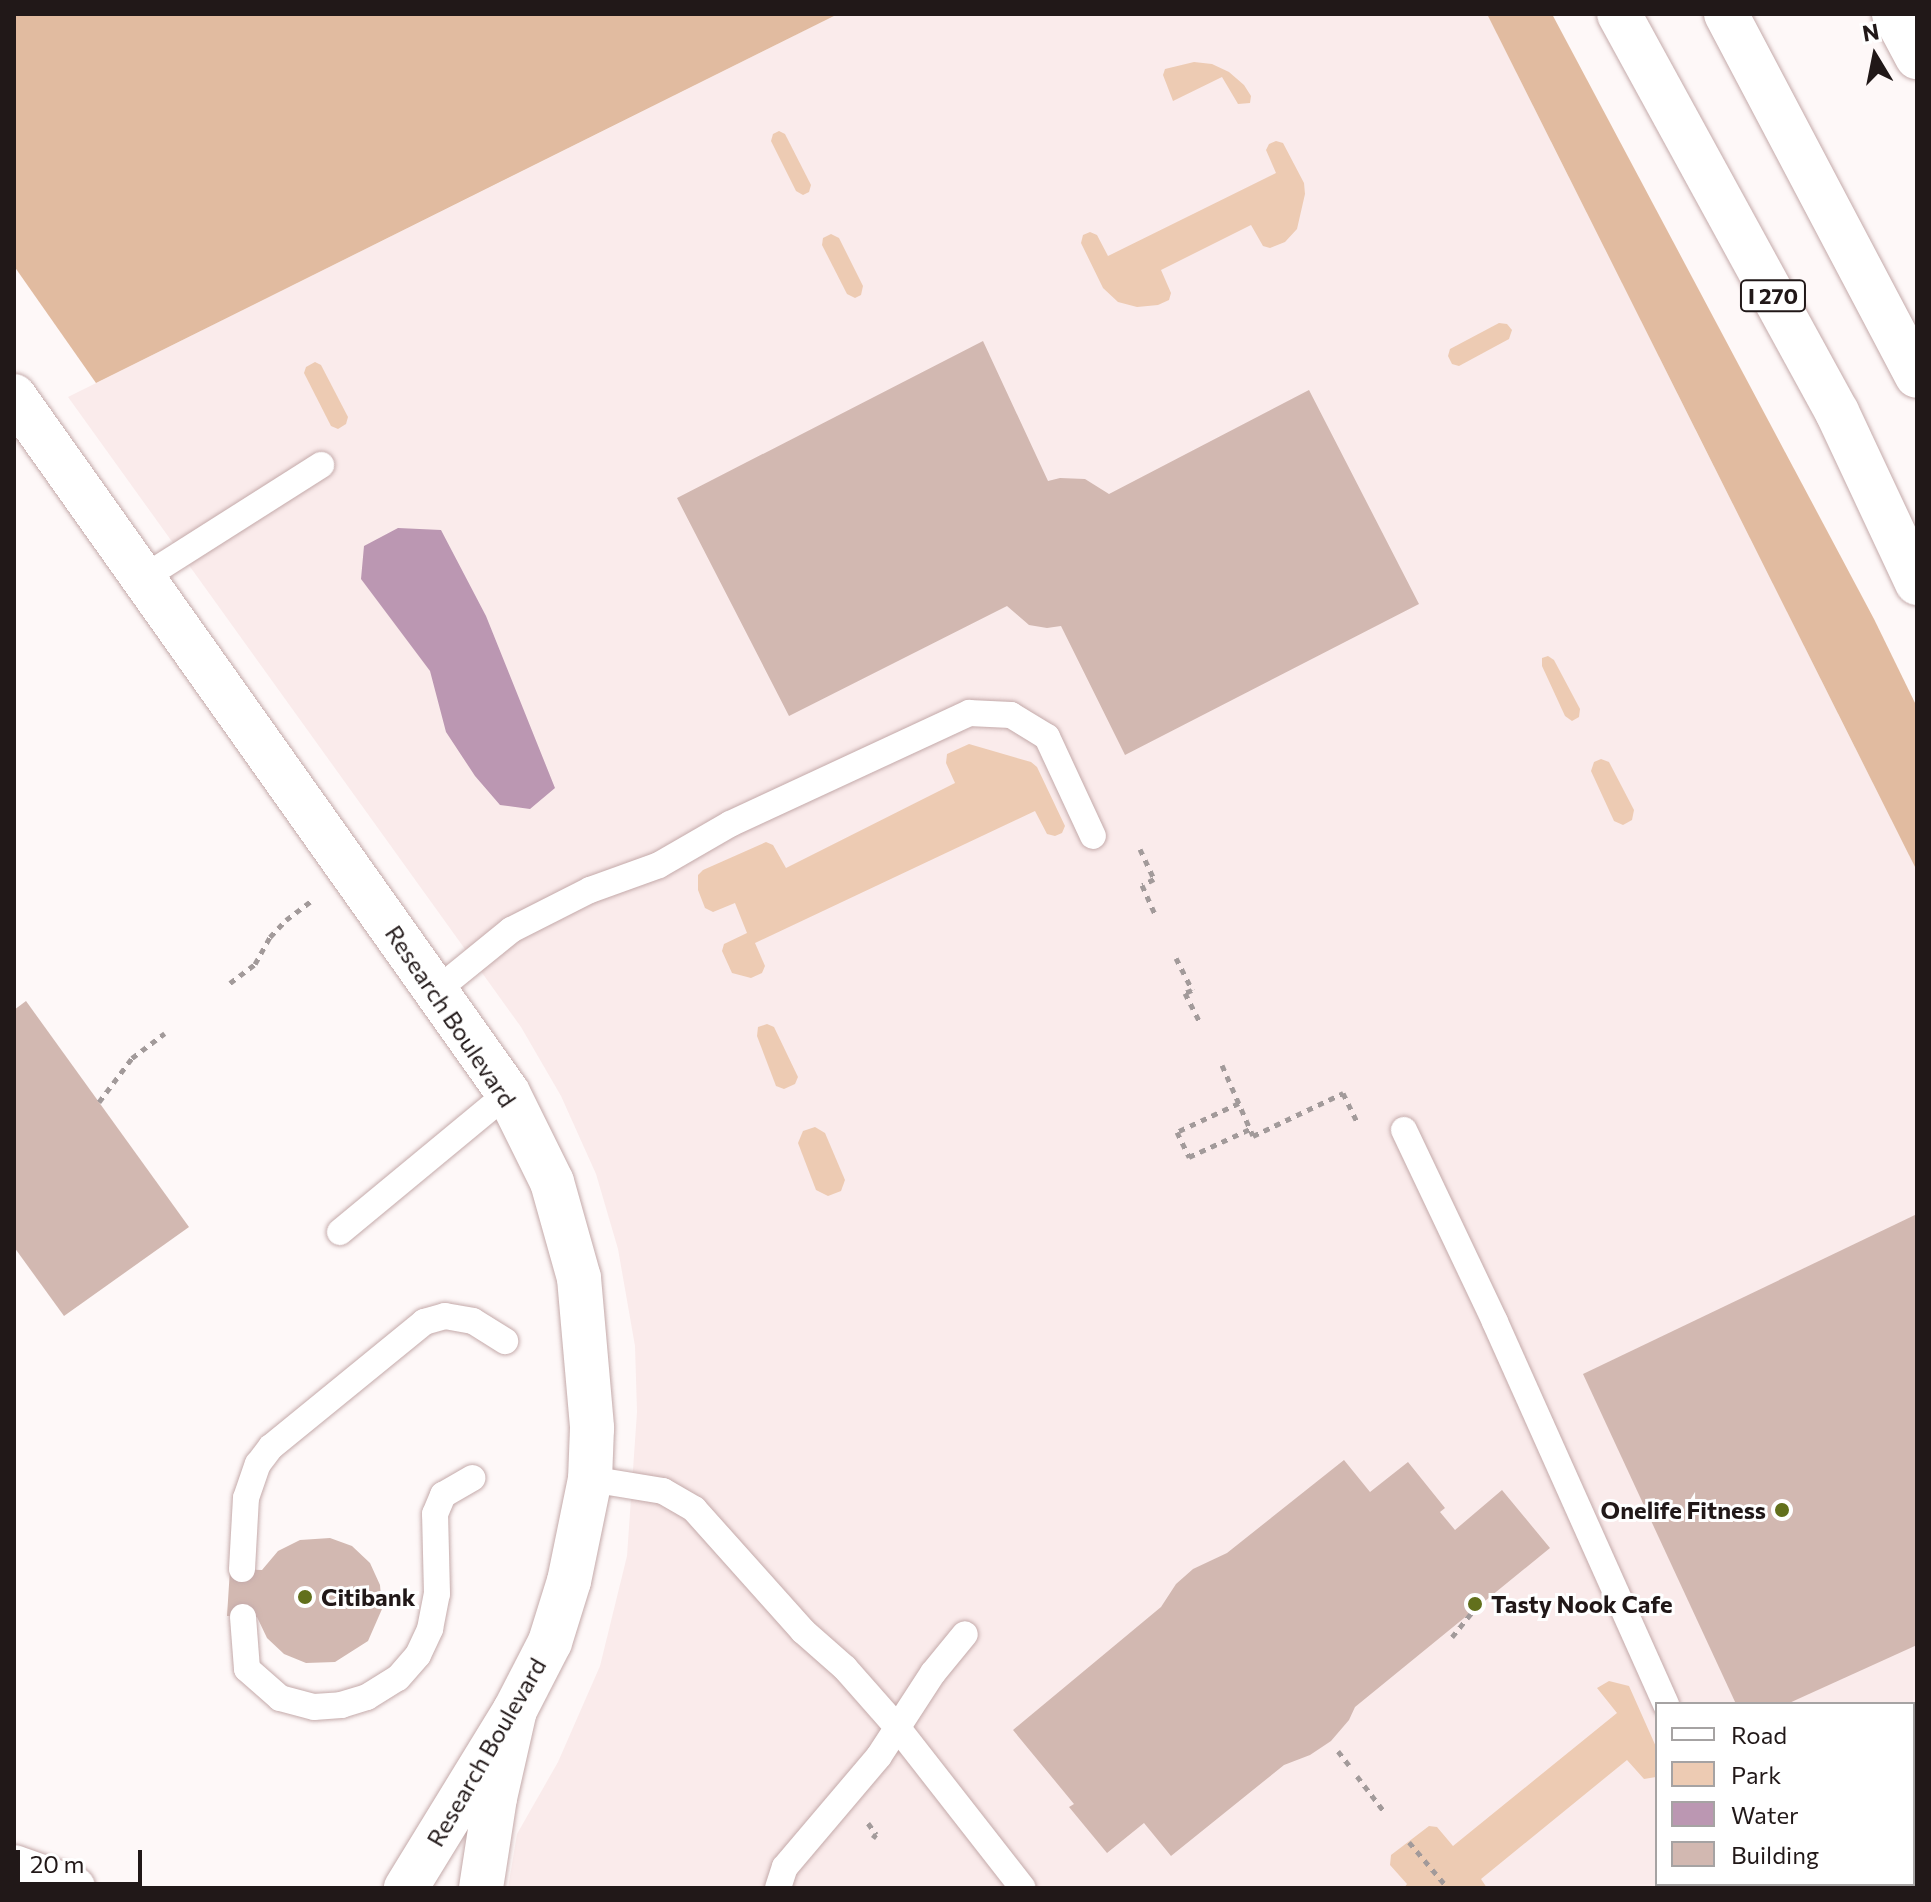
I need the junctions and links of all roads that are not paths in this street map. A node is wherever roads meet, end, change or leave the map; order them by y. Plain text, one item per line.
1 (1619, 14) edge
2 (1726, 14) edge
3 (1894, 14) edge
4 (1917, 57) edge
5 (1917, 376) edge
6 (14, 396) edge
7 (321, 465) dead end
8 (143, 578) junction
9 (1917, 583) edge
10 (1093, 836) dead end
11 (436, 991) junction
12 (508, 1093) junction
13 (1404, 1130) dead end
14 (340, 1232) dead end
15 (505, 1341) dead end
16 (472, 1478) dead end
17 (590, 1479) junction
18 (242, 1569) dead end
19 (243, 1617) dead end
20 (965, 1634) dead end
21 (1665, 1702) edge
22 (515, 1710) junction
23 (897, 1727) junction
24 (14, 1867) edge
25 (73, 1888) edge
26 (406, 1888) edge
27 (481, 1888) edge
28 (778, 1888) edge
29 (1023, 1888) edge

1 - 9 main road, I 270
2 - 5 main road
3 - 4 main road
6 - 8 main road, Research Boulevard
7 - 8 lane
8 - 11 main road, Research Boulevard
10 - 11 lane
11 - 12 main road, Research Boulevard
12 - 14 lane
12 - 17 main road, Research Boulevard
13 - 21 lane
15 - 18 lane
16 - 19 lane
17 - 22 main road, Research Boulevard
17 - 23 lane
20 - 23 lane
22 - 26 main road, Research Boulevard
22 - 27 main road
23 - 28 lane
23 - 29 lane
24 - 25 main road

